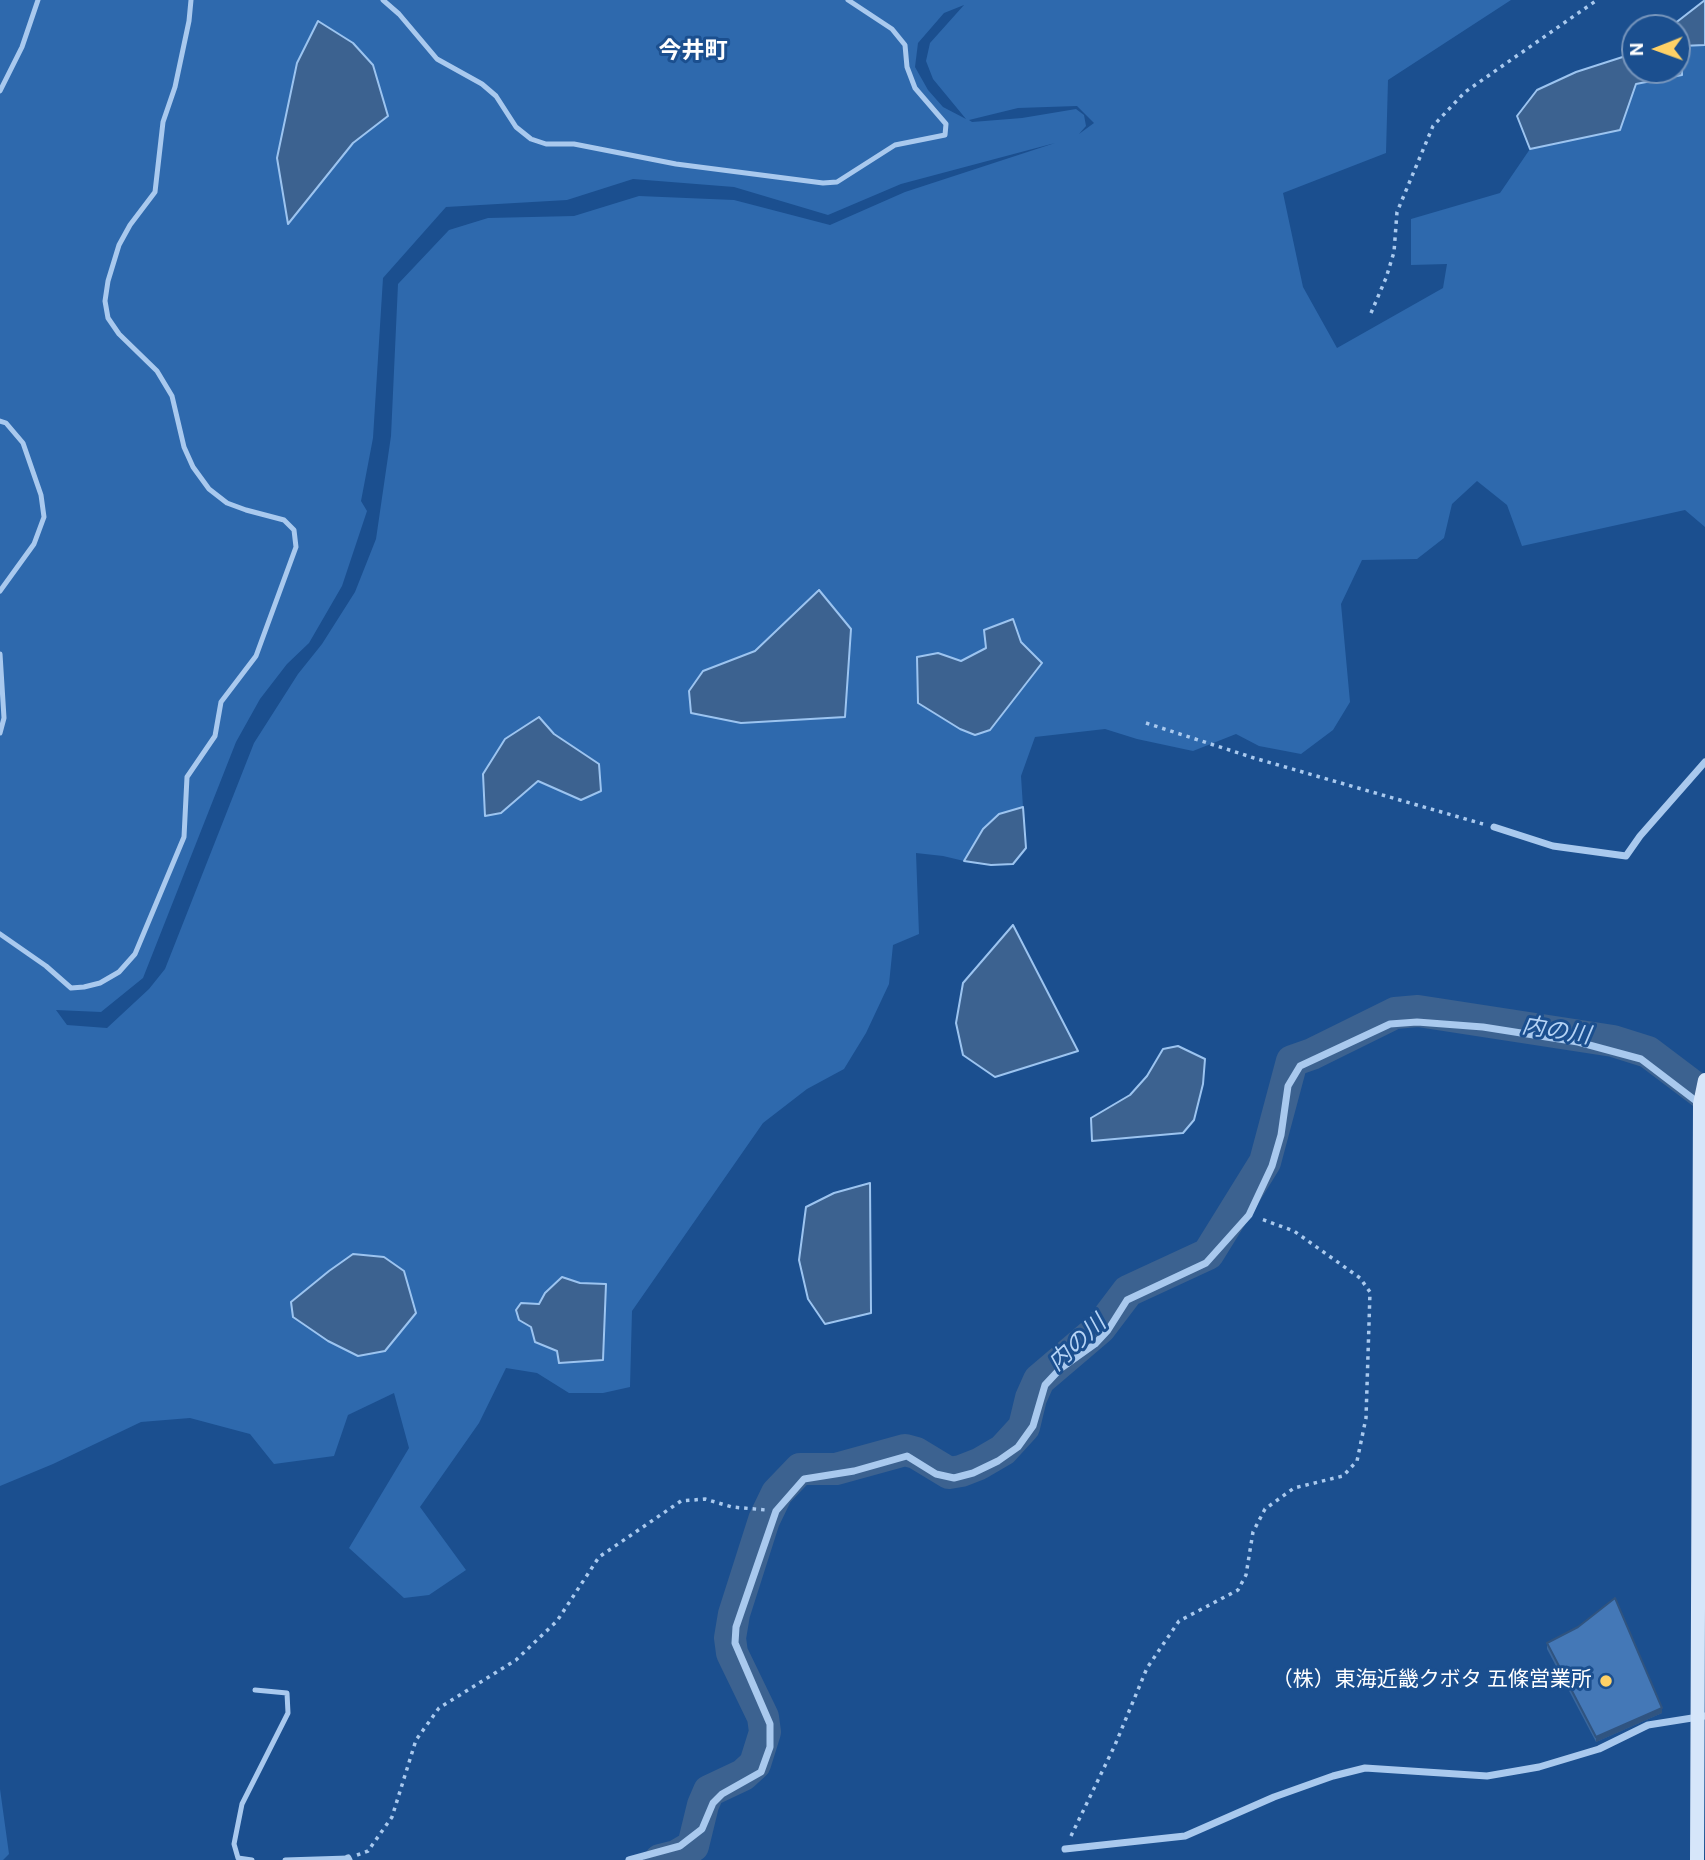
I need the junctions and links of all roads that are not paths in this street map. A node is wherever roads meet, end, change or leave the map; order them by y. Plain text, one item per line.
1 (38, 0) edge
2 (191, 0) edge
3 (383, 0) edge
4 (848, 0) edge
5 (0, 91) edge
6 (0, 421) edge
7 (0, 591) edge
8 (0, 654) edge
9 (0, 733) edge
10 (1705, 762) edge
11 (1494, 827) road end
12 (0, 934) edge
13 (1705, 1080) edge
14 (1700, 1104) junction
15 (1703, 1172) edge
16 (255, 1690) dead end
17 (1701, 1717) edge
18 (1065, 1849) road end
19 (349, 1859) edge
20 (252, 1860) edge
21 (285, 1860) edge
22 (629, 1860) edge
23 (1698, 1860) edge

1 - 5 lane
2 - 12 lane
3 - 4 lane
6 - 7 lane
8 - 9 lane
10 - 11 street
13 - 14 street
14 - 15 street
14 - 22 street
15 - 17 street
16 - 20 lane
17 - 18 street
17 - 23 street
19 - 21 lane

